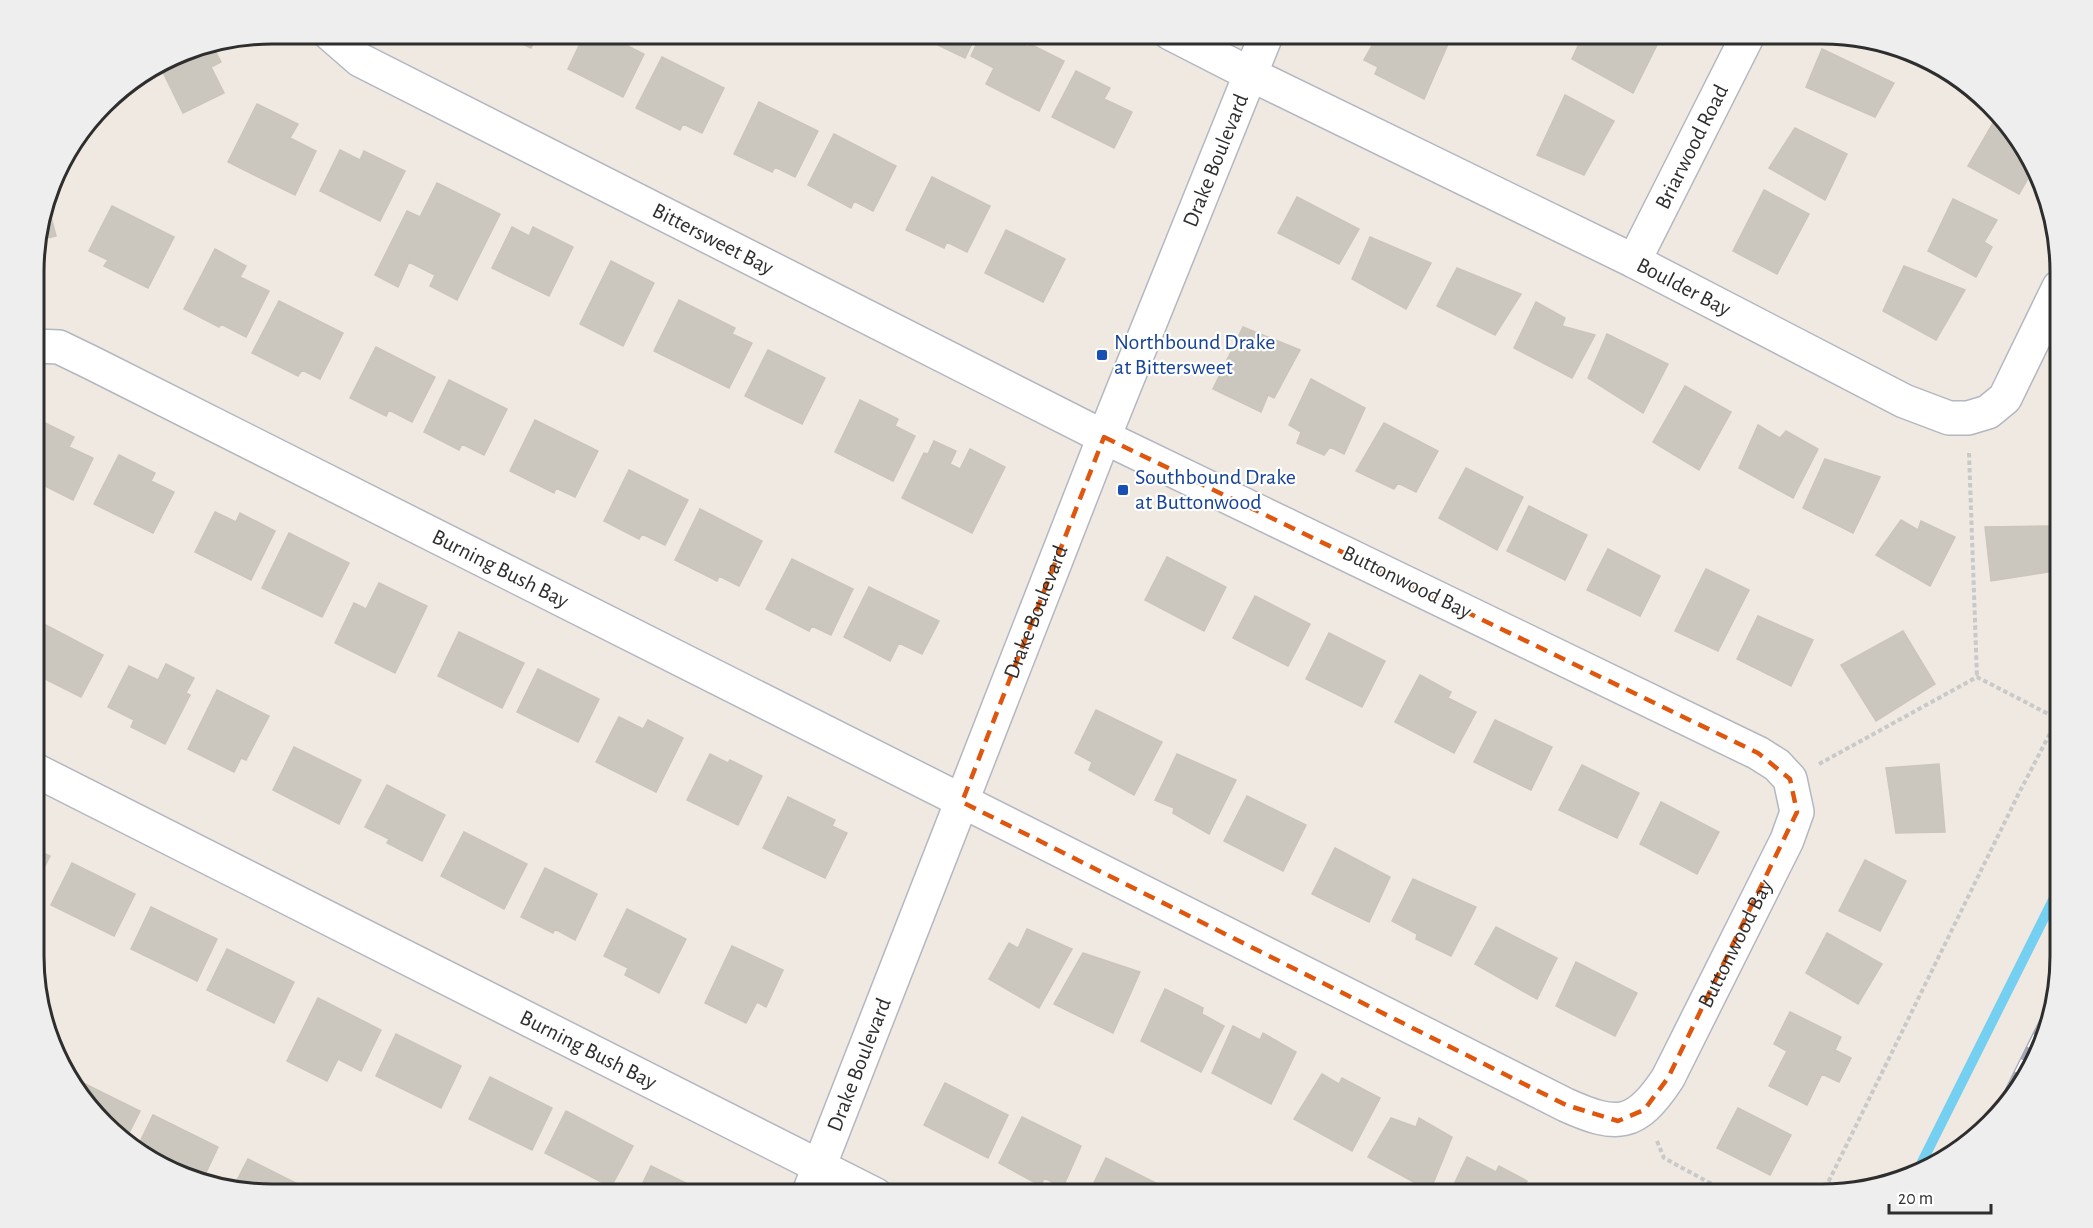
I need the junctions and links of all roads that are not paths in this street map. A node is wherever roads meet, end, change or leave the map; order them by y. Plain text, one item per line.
1 (342, 44) edge
2 (1191, 44) edge
3 (1263, 44) edge
4 (1743, 44) edge
5 (1252, 75) junction
6 (1634, 261) junction
7 (2049, 309) edge
8 (44, 346) edge
9 (1104, 437) junction
10 (44, 775) edge
11 (962, 802) junction
12 (814, 1181) edge

1 - 9 street, Bittersweet Bay
2 - 5 street
3 - 5 street, Drake Boulevard
4 - 6 street, Briarwood Road
5 - 6 street, Boulder Bay
5 - 9 street, Drake Boulevard
6 - 7 street, Boulder Bay
8 - 11 street, Burning Bush Bay
9 - 11 street, Drake Boulevard
9 - 11 street, Buttonwood Bay
10 - 12 street, Burning Bush Bay
11 - 12 street, Drake Boulevard

